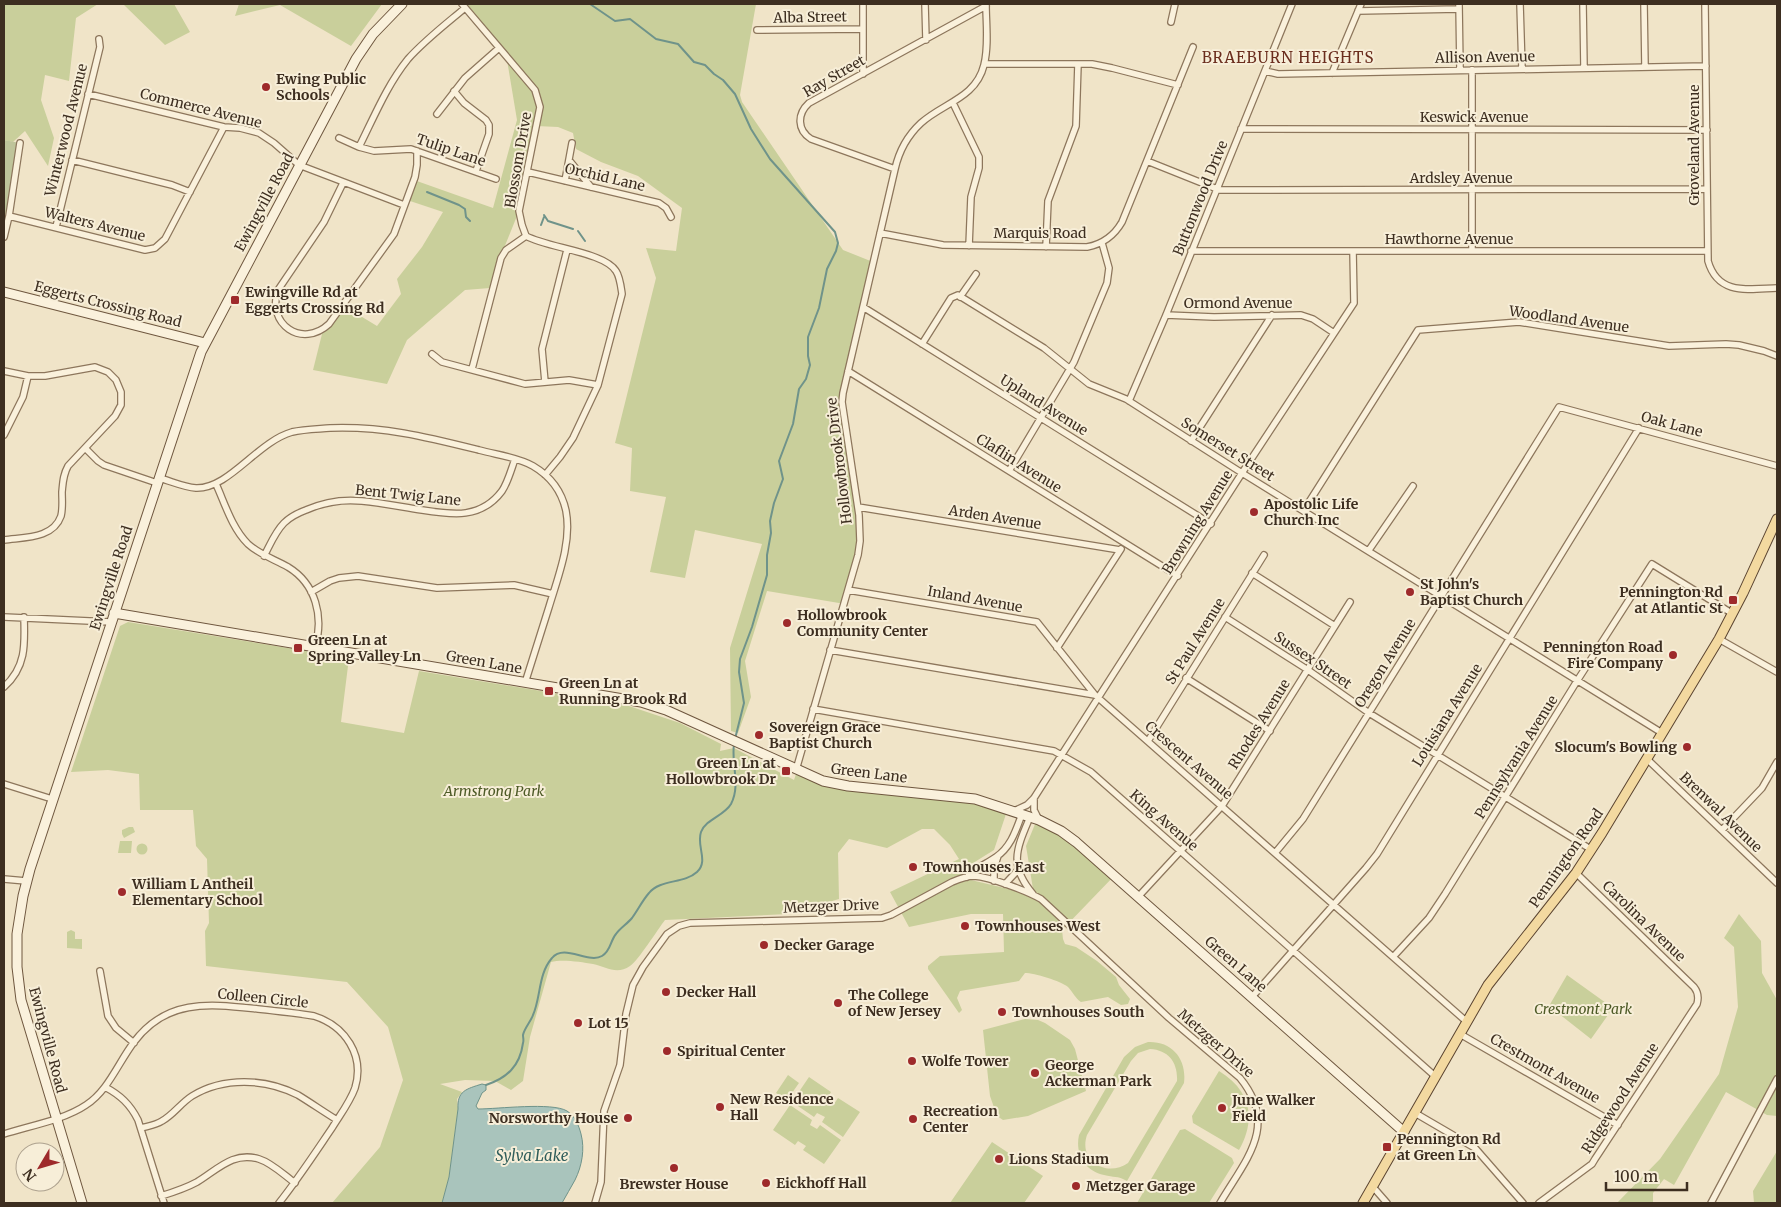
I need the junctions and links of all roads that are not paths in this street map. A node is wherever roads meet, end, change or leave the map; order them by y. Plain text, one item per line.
1 (402, 4) edge
2 (863, 4) edge
3 (925, 4) edge
4 (1176, 4) edge
5 (1292, 4) edge
6 (1361, 4) edge
7 (1520, 4) edge
8 (1583, 4) edge
9 (1644, 4) edge
10 (1705, 4) edge
11 (986, 5) edge
12 (464, 6) edge
13 (1459, 6) edge
14 (1358, 11) junction
15 (1171, 22) dead end
16 (863, 29) junction
17 (757, 30) dead end
18 (99, 39) dead end
19 (926, 40) junction
20 (1193, 47) dead end
21 (499, 48) junction
22 (985, 64) junction
23 (1078, 64) junction
24 (1706, 66) junction
25 (1645, 67) junction
26 (1584, 68) junction
27 (1522, 69) junction
28 (1460, 70) junction
29 (1472, 70) junction
30 (1265, 71) junction
31 (1332, 73) junction
32 (863, 74) junction
33 (1178, 85) junction
34 (454, 91) junction
35 (88, 94) junction
36 (953, 103) junction
37 (437, 114) dead end
38 (224, 127) junction
39 (1241, 129) junction
40 (1472, 130) junction
41 (1706, 130) junction
42 (339, 138) dead end
43 (20, 143) dead end
44 (572, 143) dead end
45 (359, 146) junction
46 (417, 151) junction
47 (72, 160) junction
48 (569, 160) junction
49 (1147, 161) junction
50 (299, 165) junction
51 (895, 169) junction
52 (476, 171) junction
53 (528, 172) junction
54 (496, 179) dead end
55 (565, 181) junction
56 (343, 183) junction
57 (591, 187) junction
58 (1216, 189) junction
59 (1707, 189) junction
60 (1472, 190) junction
61 (190, 192) junction
62 (404, 205) junction
63 (9, 216) junction
64 (671, 217) dead end
65 (56, 227) junction
66 (880, 233) junction
67 (526, 236) junction
68 (4, 237) edge
69 (1102, 243) junction
70 (969, 246) junction
71 (1046, 246) junction
72 (567, 250) junction
73 (1191, 251) junction
74 (1353, 251) junction
75 (1472, 251) junction
76 (1707, 251) junction
77 (976, 274) dead end
78 (1777, 288) edge
79 (4, 292) edge
80 (960, 297) junction
81 (863, 307) junction
82 (1166, 315) junction
83 (1272, 315) junction
84 (1334, 333) junction
85 (205, 343) junction
86 (922, 344) junction
87 (432, 354) dead end
88 (1777, 356) edge
89 (472, 370) junction
90 (1069, 370) junction
91 (4, 371) edge
92 (848, 371) junction
93 (28, 376) junction
94 (545, 382) junction
95 (598, 385) junction
96 (1129, 401) junction
97 (1559, 406) joint
98 (1042, 418) junction
99 (1639, 428) junction
100 (4, 435) edge
101 (1191, 441) junction
102 (85, 448) junction
103 (515, 459) junction
104 (1777, 466) edge
105 (1009, 471) junction
106 (1242, 473) junction
107 (545, 475) junction
108 (158, 480) junction
109 (216, 484) junction
110 (1413, 486) dead end
111 (858, 507) junction
112 (1304, 510) junction
113 (1777, 519) edge
114 (1211, 524) junction
115 (4, 540) edge
116 (1125, 543) junction
117 (1120, 550) junction
118 (1369, 550) junction
119 (1264, 555) dead end
120 (264, 556) junction
121 (1252, 573) junction
122 (1178, 576) junction
123 (848, 590) junction
124 (311, 592) junction
125 (552, 594) junction
126 (1442, 596) junction
127 (1350, 602) dead end
128 (1732, 614) junction
129 (4, 617) edge
130 (24, 617) junction
131 (113, 617) junction
132 (1224, 617) junction
133 (1335, 626) junction
134 (1510, 638) junction
135 (1719, 639) junction
136 (315, 647) junction
137 (1057, 648) junction
138 (830, 650) junction
139 (1308, 670) junction
140 (1777, 672) edge
141 (1186, 678) junction
142 (1578, 680) junction
143 (525, 683) junction
144 (4, 687) edge
145 (1097, 696) junction
146 (813, 709) junction
147 (1369, 713) junction
148 (1270, 731) junction
149 (1662, 733) junction
150 (1148, 741) junction
151 (1063, 754) junction
152 (1438, 755) junction
153 (1647, 759) junction
154 (1777, 762) edge
155 (796, 770) junction
156 (4, 784) edge
157 (1506, 797) junction
158 (1034, 798) junction
159 (52, 799) junction
160 (1222, 806) junction
161 (1026, 815) junction
162 (1722, 830) junction
163 (1592, 850) junction
164 (1181, 851) junction
165 (1275, 853) junction
166 (998, 856) junction
167 (1018, 870) junction
168 (1576, 873) junction
169 (967, 877) junction
170 (4, 879) edge
171 (26, 881) junction
172 (994, 881) junction
173 (1777, 883) edge
174 (1005, 884) junction
175 (1034, 895) junction
176 (1138, 897) junction
177 (1334, 905) junction
178 (1293, 951) junction
179 (1393, 957) junction
180 (100, 970) dead end
181 (1695, 988) joint
182 (1252, 997) junction
183 (1467, 1022) junction
184 (1460, 1034) junction
185 (134, 1043) junction
186 (1436, 1077) junction
187 (1777, 1079) edge
188 (105, 1087) junction
189 (1415, 1113) junction
190 (56, 1118) junction
191 (337, 1120) junction
192 (1618, 1125) junction
193 (141, 1128) junction
194 (1404, 1132) junction
195 (4, 1134) edge
196 (295, 1182) junction
197 (1373, 1187) junction
198 (161, 1196) junction
199 (82, 1203) edge
200 (164, 1203) edge
201 (279, 1203) edge
202 (596, 1203) edge
203 (1220, 1203) edge
204 (1363, 1203) edge
205 (1387, 1203) edge
206 (1523, 1203) edge
207 (1539, 1203) edge
208 (1711, 1203) edge

1 - 50 street, Ewingville Road
2 - 16 street
3 - 19 street
4 - 15 street
5 - 30 street, Buttonwood Drive
6 - 14 street
7 - 27 street
8 - 26 street
9 - 25 street
10 - 24 street, Groveland Avenue
11 - 19 street, Ray Street
11 - 22 street
12 - 21 street, Blossom Drive
12 - 45 street
13 - 14 street
13 - 28 street
14 - 31 street
16 - 17 street, Alba Street
16 - 32 street
18 - 35 street, Winterwood Avenue
19 - 32 street, Ray Street
20 - 33 street, Marquis Road
21 - 34 street
21 - 53 street, Blossom Drive
22 - 23 street
22 - 36 street, Hollowbrook Drive
23 - 33 street
23 - 71 street
24 - 25 street, Allison Avenue
24 - 41 street, Groveland Avenue
25 - 26 street, Allison Avenue
26 - 27 street, Allison Avenue
27 - 29 street, Allison Avenue
28 - 29 street, Allison Avenue
28 - 31 street, Allison Avenue
29 - 40 street
30 - 31 street, Allison Avenue
30 - 39 street, Buttonwood Drive
32 - 51 street, Ray Street
33 - 49 street, Marquis Road
34 - 37 street
34 - 52 street
35 - 38 street, Commerce Avenue
35 - 47 street, Winterwood Avenue
36 - 51 street, Hollowbrook Drive
36 - 70 street
38 - 50 street, Commerce Avenue
38 - 61 street, Walters Avenue
39 - 40 street, Keswick Avenue
39 - 58 street, Buttonwood Drive
40 - 41 street, Keswick Avenue
40 - 60 street
41 - 59 street, Groveland Avenue
42 - 45 street, Tulip Lane
43 - 63 street
44 - 48 street
45 - 46 street, Tulip Lane
46 - 52 street, Tulip Lane
46 - 62 street
47 - 61 street
47 - 65 street, Winterwood Avenue
48 - 55 street
48 - 57 street
49 - 58 street
49 - 69 street, Marquis Road
50 - 56 street, Commerce Avenue
50 - 85 street, Ewingville Road
51 - 66 street, Hollowbrook Drive
52 - 54 street, Tulip Lane
53 - 55 street, Orchid Lane
53 - 67 street, Blossom Drive
55 - 57 street, Orchid Lane
56 - 62 street, Commerce Avenue
56 - 62 street
57 - 64 street, Orchid Lane
58 - 60 street, Ardsley Avenue
58 - 73 street, Buttonwood Drive
59 - 60 street, Ardsley Avenue
59 - 76 street, Groveland Avenue
60 - 75 street
61 - 65 street, Walters Avenue
63 - 65 street, Walters Avenue
63 - 68 street
66 - 70 street, Marquis Road
66 - 81 street, Hollowbrook Drive
67 - 72 street
67 - 89 street
69 - 71 street, Marquis Road
69 - 90 street
70 - 71 street, Marquis Road
72 - 94 street
72 - 95 street
73 - 74 street, Hawthorne Avenue
73 - 82 street, Buttonwood Drive
74 - 75 street, Hawthorne Avenue
74 - 84 street, Browning Avenue
75 - 76 street, Hawthorne Avenue
76 - 78 street, Groveland Avenue
77 - 80 street
79 - 85 street, Eggerts Crossing Road
80 - 86 street
80 - 90 street, Somerset Street
81 - 86 street, Upland Avenue
81 - 92 street, Hollowbrook Drive
82 - 83 street, Ormond Avenue
82 - 96 street, Buttonwood Drive
83 - 84 street, Ormond Avenue
83 - 101 street
84 - 106 street, Browning Avenue
85 - 108 street, Ewingville Road
86 - 98 street, Upland Avenue
87 - 89 street
88 - 112 street, Woodland Avenue
89 - 94 street
90 - 96 street, Somerset Street
90 - 98 street
91 - 93 street
92 - 105 street, Claflin Avenue
92 - 111 street, Hollowbrook Drive
93 - 100 street
93 - 102 street
94 - 95 street
95 - 107 street
96 - 101 street, Somerset Street
97 - 99 street, Oak Lane
97 - 126 street, Oregon Avenue
98 - 105 street
98 - 114 street, Upland Avenue
99 - 104 street, Oak Lane
99 - 134 street, Louisiana Avenue
101 - 106 street, Somerset Street
102 - 108 street
102 - 115 street
103 - 107 street
103 - 109 street
103 - 120 street, Bent Twig Lane
105 - 116 street, Claflin Avenue
106 - 112 street, Somerset Street
106 - 114 street, Browning Avenue
107 - 125 street
108 - 109 street
108 - 131 street, Ewingville Road
109 - 120 street
110 - 118 street
111 - 117 street, Arden Avenue
111 - 123 street, Hollowbrook Drive
112 - 118 street, Somerset Street
113 - 128 main road, Pennington Road
114 - 122 street, Browning Avenue
116 - 117 street
116 - 122 street, Claflin Avenue
117 - 137 street
118 - 126 street, Somerset Street
119 - 121 street, St Paul Avenue
120 - 124 street
121 - 132 street, St Paul Avenue
121 - 133 street
122 - 145 street, Browning Avenue
123 - 137 street, Inland Avenue
123 - 138 street, Hollowbrook Drive
124 - 125 street
124 - 136 street
125 - 143 street
126 - 134 street, Somerset Street
126 - 147 street, Oregon Avenue
127 - 133 street, Rhodes Avenue
128 - 135 main road, Pennington Road
128 - 142 street, Pennsylvania Avenue
129 - 130 street, Green Lane
130 - 131 street, Green Lane
130 - 144 street
131 - 136 street, Green Lane
131 - 159 street, Ewingville Road
132 - 139 street, Sussex Street
132 - 141 street, St Paul Avenue
133 - 139 street, Rhodes Avenue
134 - 142 street, Somerset Street
134 - 152 street, Louisiana Avenue
135 - 140 street
135 - 149 main road, Pennington Road
136 - 143 street, Green Lane
137 - 145 street, Inland Avenue
138 - 145 street
138 - 146 street, Hollowbrook Drive
139 - 147 street, Sussex Street
139 - 148 street, Rhodes Avenue
141 - 148 street
141 - 150 street, St Paul Avenue
142 - 149 street, Somerset Street
142 - 157 street, Pennsylvania Avenue
143 - 155 street, Green Lane
145 - 150 street, Crescent Avenue
145 - 151 street, Browning Avenue
146 - 151 street, King Avenue
146 - 155 street, Hollowbrook Drive
147 - 152 street, Sussex Street
147 - 165 street, Oregon Avenue
148 - 160 street, Rhodes Avenue
149 - 153 main road, Pennington Road
150 - 160 street, Crescent Avenue
151 - 158 street, Browning Avenue
151 - 164 street, King Avenue
152 - 157 street, Sussex Street
152 - 177 street, Louisiana Avenue
153 - 162 street, Brenwal Avenue
153 - 163 main road, Pennington Road
154 - 162 street
155 - 161 street, Green Lane
156 - 159 street
157 - 163 street, Sussex Street
157 - 179 street, Pennsylvania Avenue
158 - 161 street
158 - 161 street
159 - 171 street, Ewingville Road
160 - 164 street, Rhodes Avenue
160 - 165 street, Crescent Avenue
161 - 166 street
161 - 167 street
161 - 176 street, Green Lane
162 - 173 street, Brenwal Avenue
163 - 168 main road, Pennington Road
164 - 176 street, Rhodes Avenue
164 - 178 street, King Avenue
165 - 177 street, Crescent Avenue
166 - 169 street
166 - 172 street
167 - 174 street
167 - 175 street
168 - 181 street, Carolina Avenue
168 - 183 main road, Pennington Road
169 - 172 street, Metzger Drive
169 - 202 street, Metzger Drive
170 - 171 street
171 - 190 street, Ewingville Road
172 - 174 street, Metzger Drive
174 - 175 street, Metzger Drive
175 - 203 street, Metzger Drive
176 - 182 street, Green Lane
177 - 178 street, Louisiana Avenue
177 - 179 street, Crescent Avenue
178 - 182 street, Louisiana Avenue
178 - 186 street, King Avenue
179 - 183 street, Crescent Avenue
180 - 185 street
181 - 192 street, Ridgewood Avenue
182 - 194 street, Green Lane
183 - 184 main road, Pennington Road
184 - 186 main road, Pennington Road
184 - 192 street, Crestmont Avenue
185 - 188 street, Colleen Circle
185 - 191 street, Colleen Circle
186 - 189 main road, Pennington Road
187 - 208 street
188 - 190 street, Colleen Circle
188 - 193 street
189 - 194 main road, Pennington Road
189 - 206 street
190 - 195 street, Colleen Circle
190 - 199 street, Ewingville Road
191 - 193 street
191 - 196 street, Colleen Circle
192 - 207 street, Ridgewood Avenue
193 - 198 street
194 - 197 main road, Pennington Road
196 - 198 street
196 - 201 street, Colleen Circle
197 - 204 main road, Pennington Road
197 - 205 street
198 - 200 street

